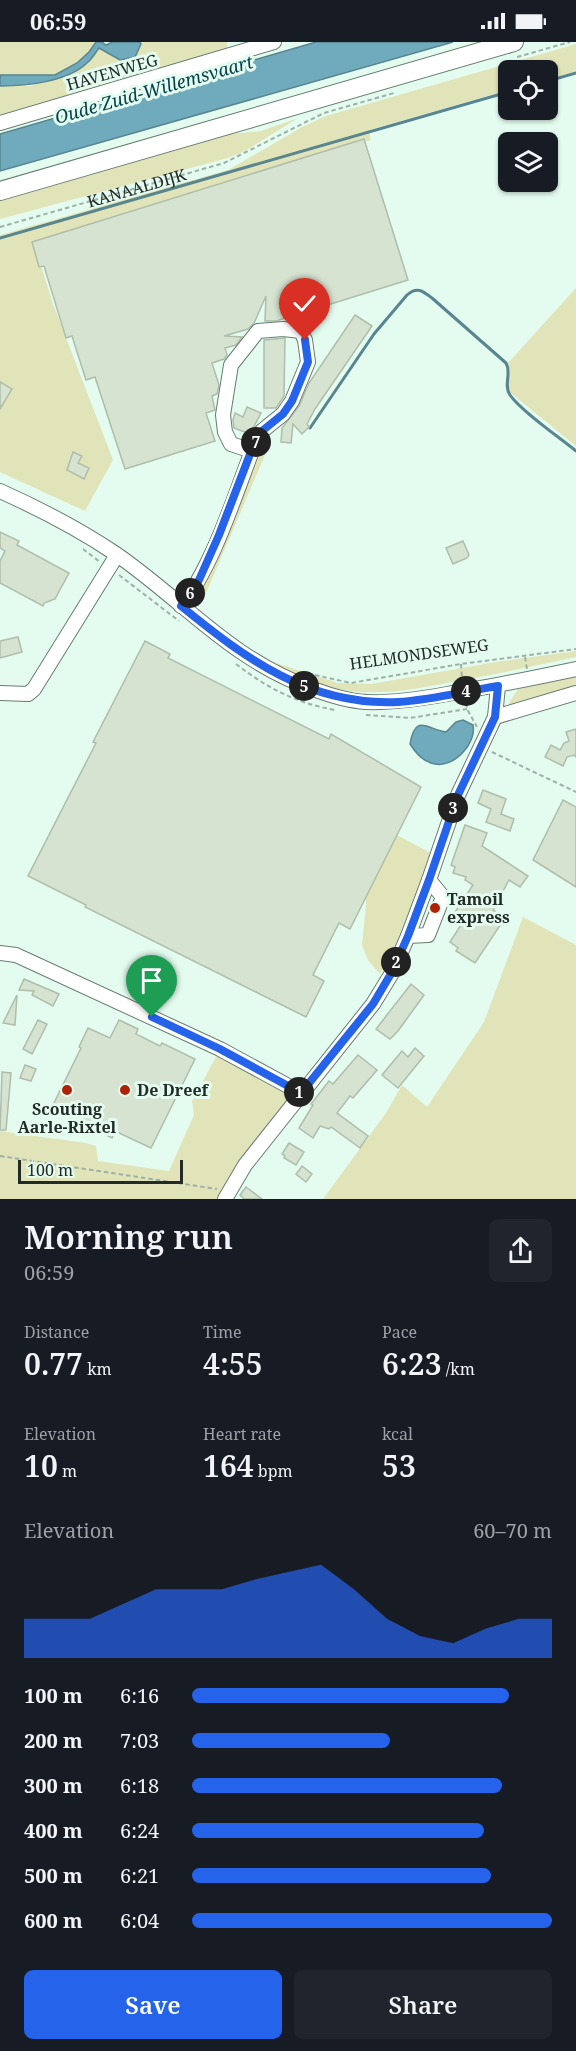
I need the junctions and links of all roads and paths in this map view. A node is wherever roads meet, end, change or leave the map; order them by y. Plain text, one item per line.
1 (274, 42) edge
2 (570, 42) edge
3 (514, 50) edge
4 (402, 91) dead end
5 (0, 123) edge
6 (0, 191) edge
7 (0, 226) edge
8 (252, 451) junction
9 (0, 491) edge
10 (117, 555) junction
11 (181, 606) junction
12 (576, 649) edge
13 (576, 669) edge
14 (312, 674) dead end
15 (498, 686) junction
16 (0, 693) edge
17 (576, 693) edge
18 (467, 709) dead end
19 (495, 717) junction
20 (474, 720) dead end
21 (479, 747) junction
22 (576, 792) edge
23 (0, 953) edge
24 (301, 1093) junction
25 (0, 1156) edge
26 (227, 1195) edge

1 - 5 street, HAVENWEG
2 - 3 path
3 - 6 main road
4 - 7 path, KANAALDIJK
8 - 8 street
8 - 11 street
9 - 10 street
10 - 11 street
10 - 16 street
11 - 15 street
12 - 14 path, HELMONDSEWEG
13 - 15 street
15 - 19 street
17 - 19 street
18 - 20 path
19 - 21 street
21 - 22 path
21 - 24 street
23 - 24 street
24 - 26 street
25 - 26 path

